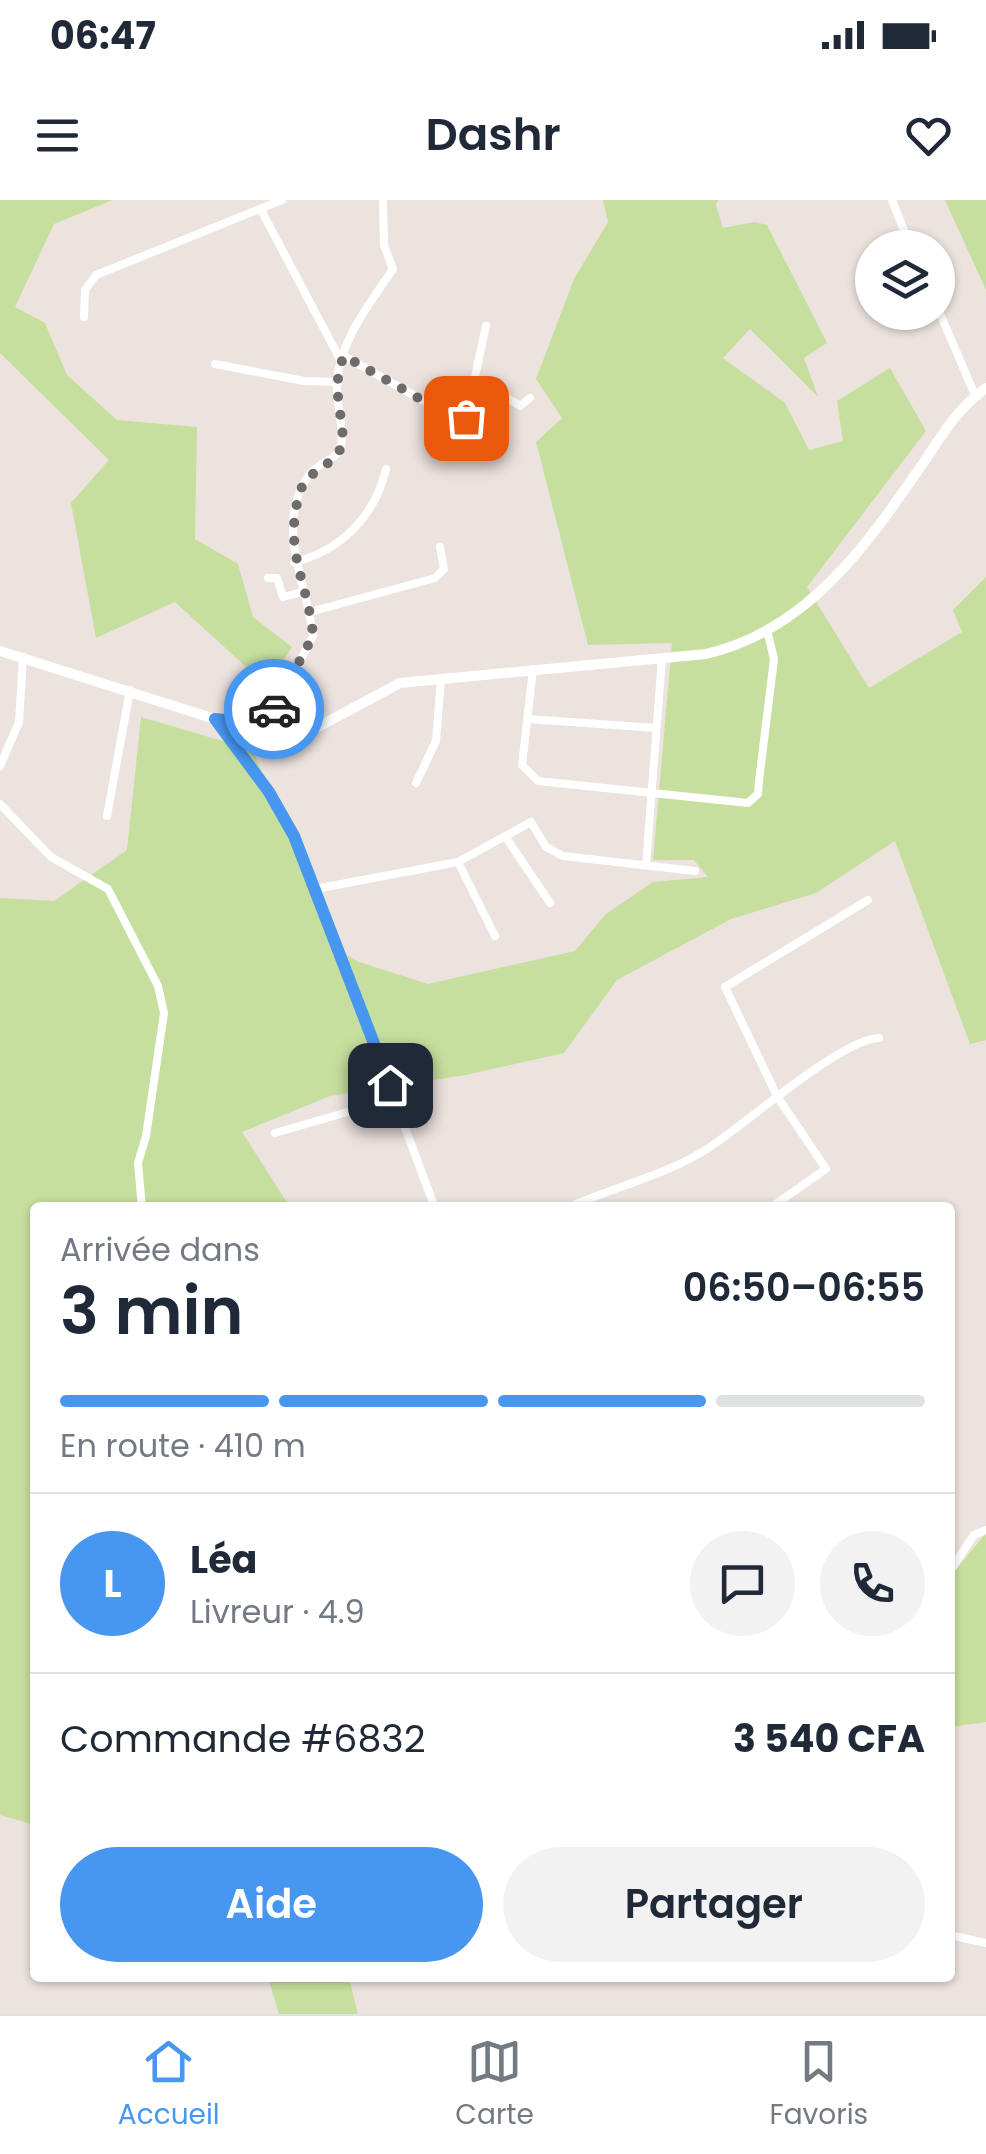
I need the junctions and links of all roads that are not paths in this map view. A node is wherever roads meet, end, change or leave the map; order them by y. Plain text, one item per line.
1 (282, 200) edge
2 (892, 200) edge
3 (383, 202) edge
4 (261, 210) junction
5 (904, 230) edge
6 (84, 316) dead end
7 (486, 326) dead end
8 (947, 330) edge
9 (342, 358) junction
10 (215, 364) dead end
11 (337, 382) junction
12 (986, 388) edge
13 (474, 393) junction
14 (976, 396) junction
15 (530, 398) dead end
16 (466, 418) junction
17 (490, 428) dead end
18 (386, 469) dead end
19 (440, 547) dead end
20 (294, 562) junction
21 (268, 578) dead end
22 (302, 592) junction
23 (310, 612) junction
24 (768, 634) junction
25 (0, 650) edge
26 (23, 657) junction
27 (662, 658) junction
28 (534, 669) junction
29 (440, 679) junction
30 (130, 690) junction
31 (528, 718) junction
32 (215, 719) junction
33 (267, 724) junction
34 (656, 728) junction
35 (0, 766) edge
36 (416, 783) dead end
37 (654, 791) junction
38 (0, 804) edge
39 (107, 816) dead end
40 (505, 836) junction
41 (458, 862) junction
42 (646, 865) junction
43 (694, 871) dead end
44 (315, 889) junction
45 (868, 900) dead end
46 (550, 903) dead end
47 (495, 936) dead end
48 (879, 1038) dead end
49 (777, 1096) junction
50 (396, 1104) junction
51 (275, 1133) dead end
52 (141, 1202) edge
53 (433, 1202) edge
54 (582, 1202) edge
55 (779, 1202) edge
56 (986, 1530) edge
57 (955, 1564) edge
58 (955, 1935) edge
59 (986, 1944) edge

1 - 4 street
2 - 5 street
3 - 9 street
4 - 6 street
4 - 9 street
7 - 13 street
8 - 14 street
9 - 11 street
9 - 16 street
10 - 11 street
11 - 20 street
12 - 14 street
13 - 15 street
13 - 16 street
14 - 24 street
16 - 17 street
18 - 20 street
19 - 23 street
20 - 22 street
21 - 22 street
22 - 23 street
23 - 33 street
24 - 27 street
24 - 37 street
25 - 26 street
26 - 30 street
26 - 35 street
27 - 28 street
27 - 34 street
28 - 29 street
28 - 31 street
29 - 33 street
29 - 36 street
30 - 32 street
30 - 39 street
31 - 34 street
31 - 37 street
32 - 33 street
32 - 44 street
34 - 37 street
37 - 42 street
38 - 52 street
40 - 41 street
40 - 42 street
40 - 46 street
41 - 44 street
41 - 47 street
42 - 43 street
44 - 50 street
45 - 49 street
48 - 49 street
49 - 54 street
49 - 55 street
50 - 51 street
50 - 53 street
56 - 57 street
58 - 59 street

